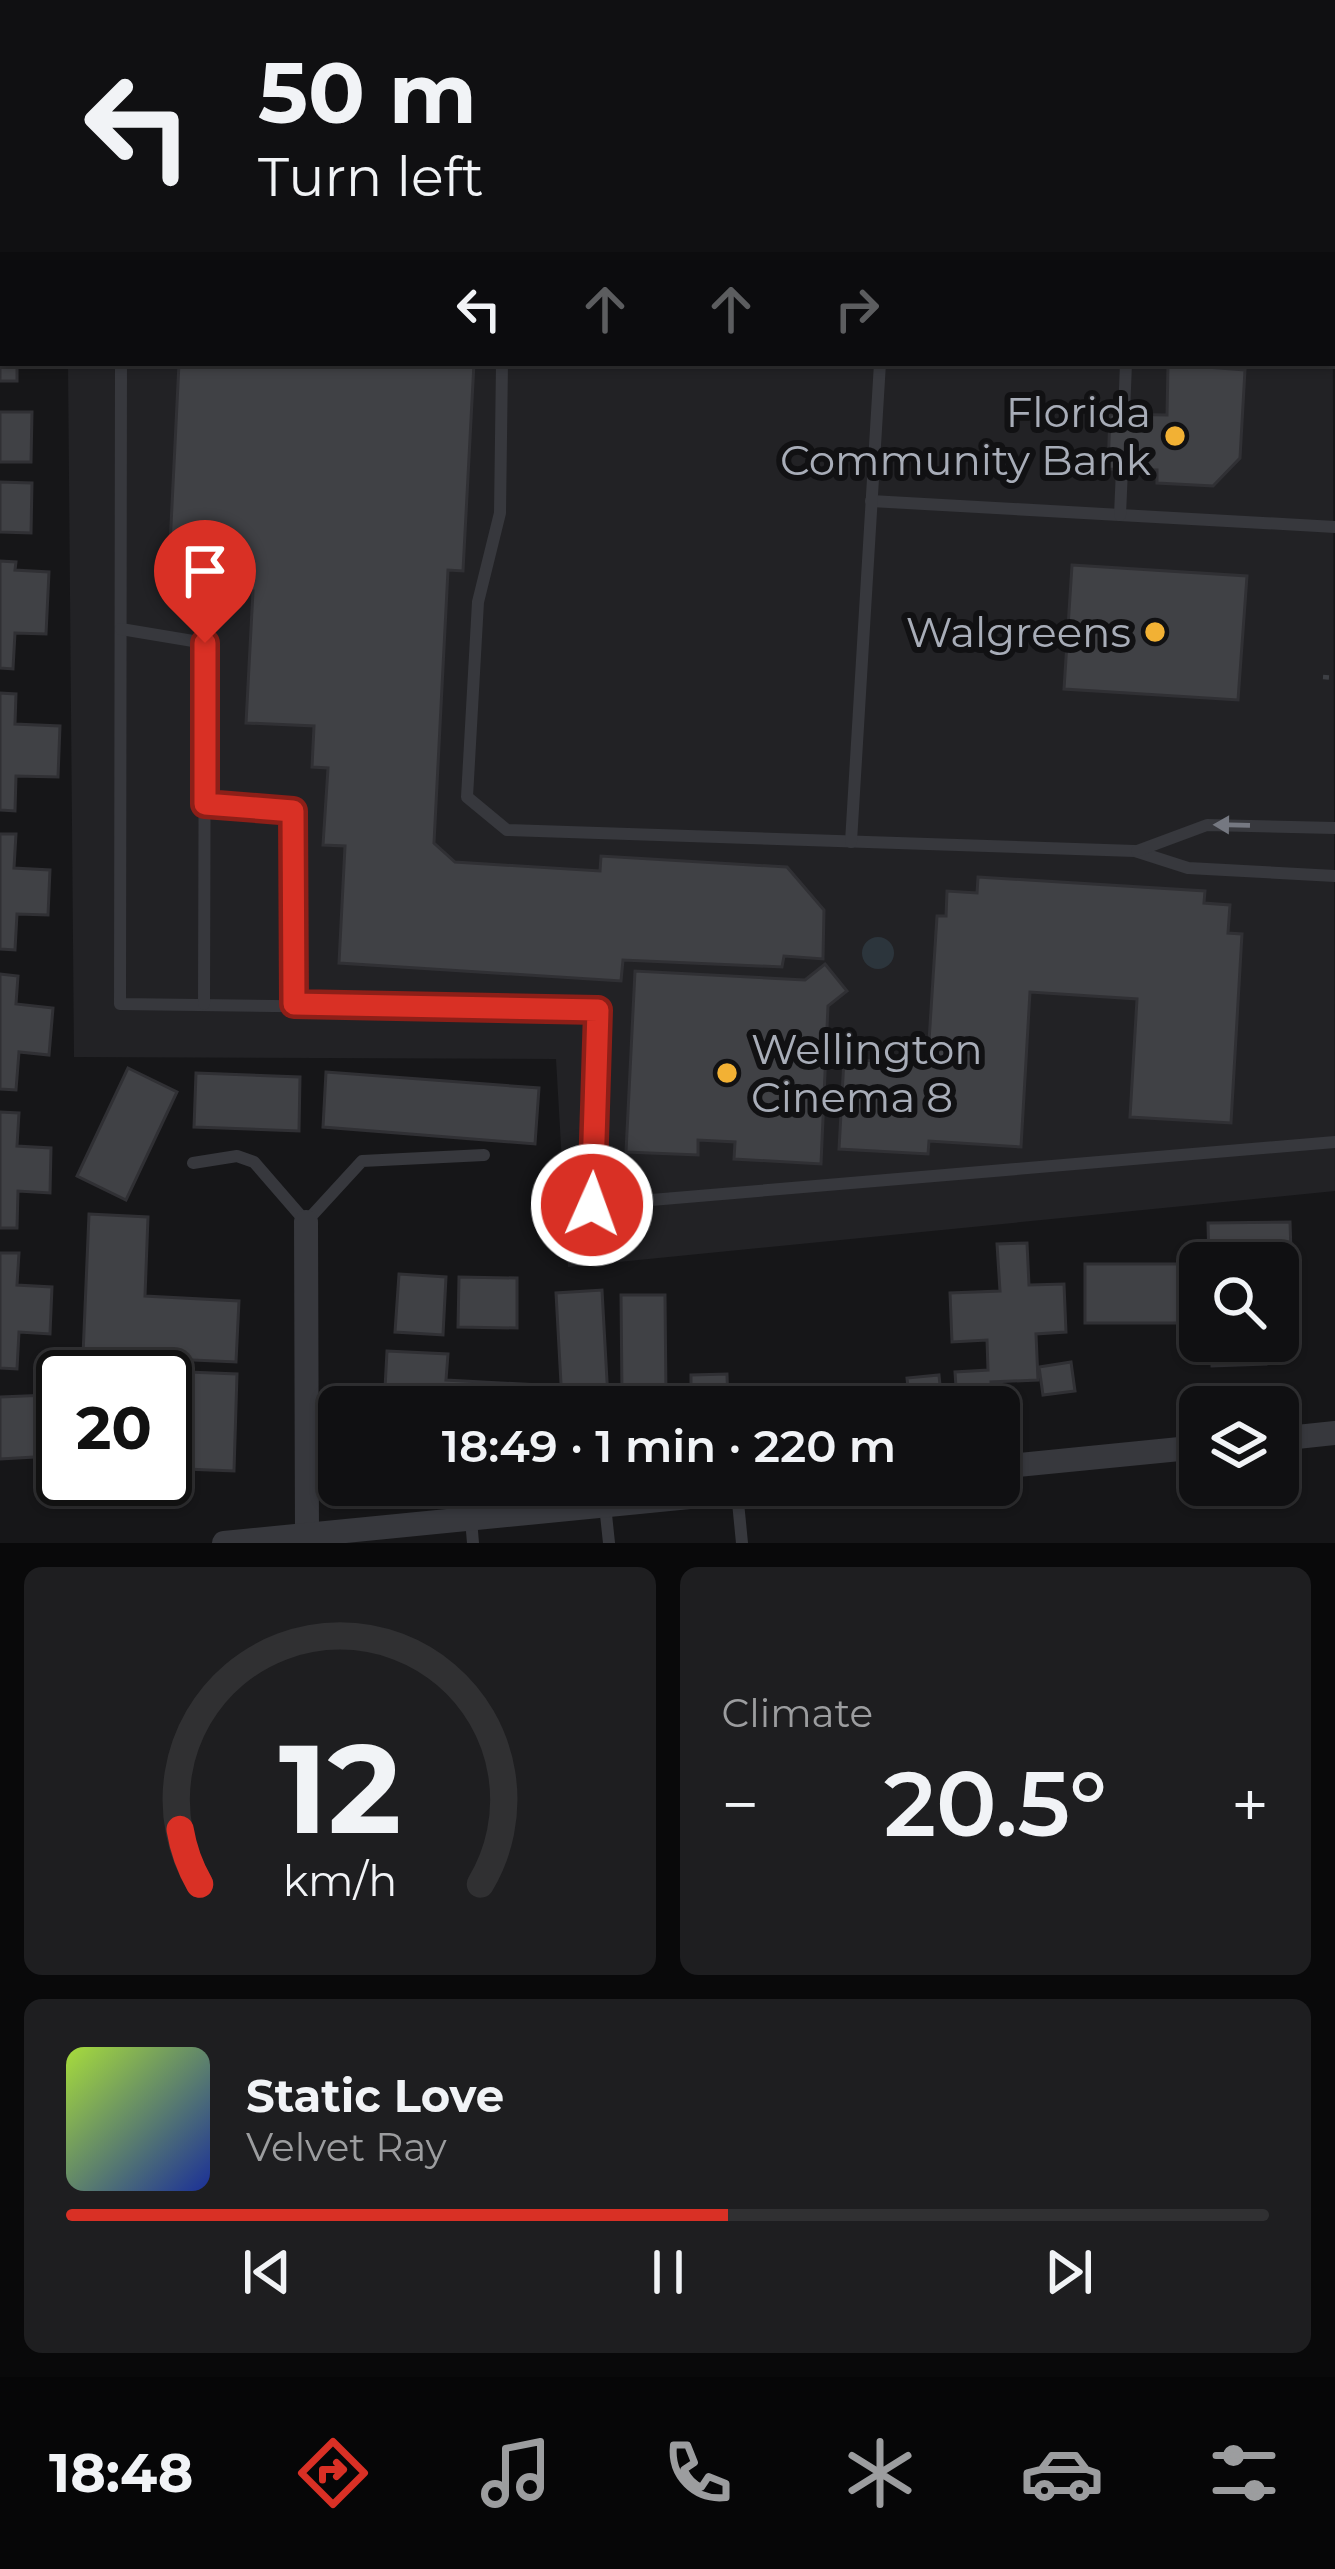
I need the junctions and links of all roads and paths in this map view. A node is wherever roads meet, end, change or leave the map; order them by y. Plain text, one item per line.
1 (121, 366) edge
2 (502, 366) edge
3 (880, 366) edge
4 (1126, 366) edge
5 (1124, 414) dead end
6 (1122, 469) dead end
7 (871, 501) junction
8 (1120, 515) junction
9 (1335, 527) edge
10 (121, 629) junction
11 (1323, 677) dead end
12 (1335, 678) edge
13 (205, 804) junction
14 (1335, 828) edge
15 (851, 842) junction
16 (1135, 851) junction
17 (1335, 876) edge
18 (204, 1004) junction
19 (294, 1004) junction
20 (1335, 1142) edge
21 (484, 1155) dead end
22 (193, 1162) dead end
23 (306, 1222) junction
24 (1335, 1433) edge
25 (1299, 1437) edge
26 (1179, 1449) edge
27 (1020, 1465) edge
28 (600, 1506) edge
29 (605, 1506) edge
30 (738, 1506) edge
31 (472, 1531) edge
32 (307, 1535) junction
33 (375, 1536) edge
34 (224, 1543) edge
35 (610, 1543) edge
36 (742, 1543) edge

1 - 10 lane
2 - 15 lane
3 - 7 lane
4 - 5 lane
6 - 8 lane
7 - 8 lane
7 - 15 lane
8 - 9 lane
10 - 13 lane
10 - 18 lane
11 - 12 path
13 - 18 lane
13 - 19 lane
14 -> 16 lane
15 - 16 lane
16 - 17 lane
18 - 19 lane
19 - 20 lane
21 - 23 lane
22 - 23 lane
23 - 32 street
24 - 25 street
26 - 27 street
28 - 31 street
29 - 35 lane
30 - 36 lane
31 - 33 street
32 - 33 street
32 - 34 street

